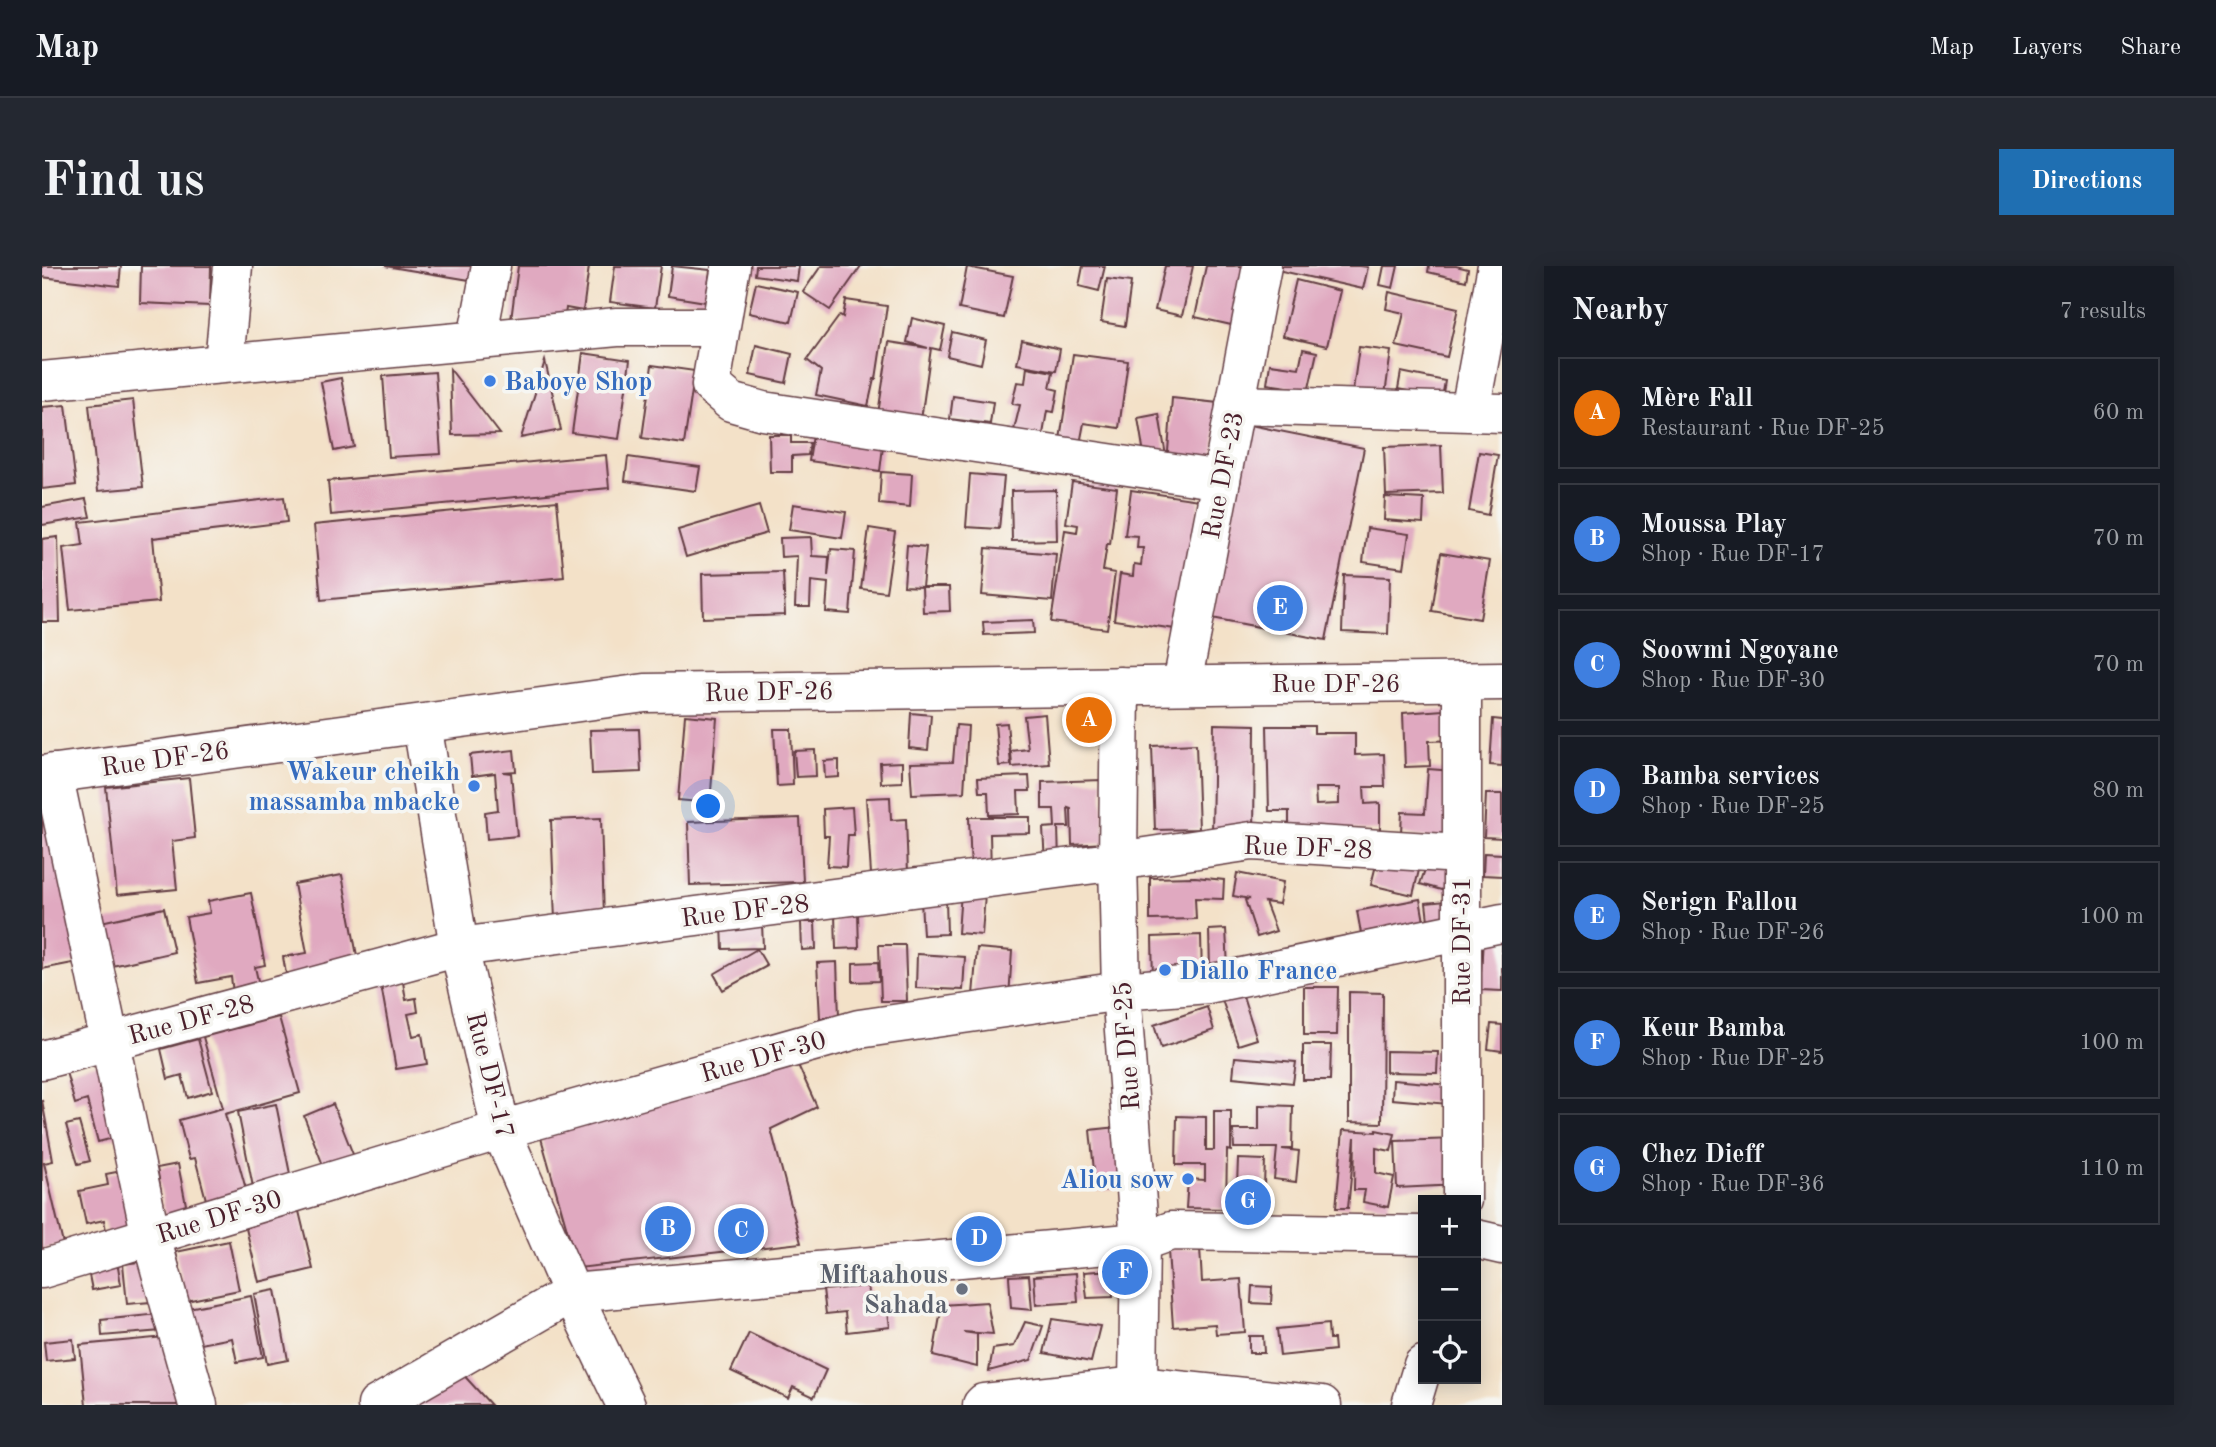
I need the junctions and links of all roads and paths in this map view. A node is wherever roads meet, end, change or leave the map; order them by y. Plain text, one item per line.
1 (233, 266) edge
2 (491, 266) edge
3 (730, 266) edge
4 (1262, 266) edge
5 (1497, 266) edge
6 (719, 327) junction
7 (477, 339) junction
8 (224, 363) junction
9 (42, 381) edge
10 (1235, 405) junction
11 (1486, 412) edge
12 (1221, 480) junction
13 (1502, 681) edge
14 (1462, 682) junction
15 (1182, 684) junction
16 (1121, 686) junction
17 (422, 724) junction
18 (47, 774) edge
19 (1461, 855) junction
20 (1118, 861) junction
21 (1502, 923) edge
22 (1461, 931) junction
23 (460, 947) junction
24 (1121, 990) junction
25 (110, 1041) junction
26 (42, 1060) edge
27 (501, 1130) junction
28 (1462, 1195) edge
29 (1418, 1235) edge
30 (151, 1237) junction
31 (1481, 1240) edge
32 (1140, 1242) junction
33 (1502, 1245) edge
34 (42, 1269) edge
35 (572, 1293) junction
36 (1418, 1382) edge
37 (1136, 1396) edge
38 (198, 1405) edge
39 (377, 1405) edge
40 (626, 1405) edge
41 (982, 1405) edge
42 (1322, 1405) edge
43 (1411, 1405) edge

1 - 8 street
2 - 7 street
3 - 6 street
4 - 10 street, Rue DF-23
5 - 11 street
6 - 7 street
6 - 12 street
7 - 8 street
8 - 9 street
10 - 11 street
10 - 12 street, Rue DF-23
12 - 15 street, Rue DF-23
13 - 14 street, Rue DF-26
14 - 15 street, Rue DF-26
14 - 19 street, Rue DF-31
15 - 16 street, Rue DF-26
16 - 17 street, Rue DF-26
16 - 20 street, Rue DF-25
17 - 18 street, Rue DF-26
17 - 23 street, Rue DF-17
18 - 25 street
19 - 20 street, Rue DF-28
19 - 22 street, Rue DF-31
20 - 23 street, Rue DF-28
20 - 24 street, Rue DF-25
21 - 22 street, Rue DF-30
22 - 24 street, Rue DF-30
22 - 28 street, Rue DF-31
23 - 25 street, Rue DF-28
23 - 27 street, Rue DF-17
24 - 27 street, Rue DF-30
24 - 32 street, Rue DF-25
25 - 26 street, Rue DF-28
25 - 30 street
27 - 30 street, Rue DF-30
27 - 35 street, Rue DF-17
29 - 32 street
30 - 34 street, Rue DF-30
30 - 38 street
31 - 33 street
32 - 35 street
32 - 37 street, Rue DF-25
35 - 39 street
35 - 40 street, Rue DF-17
36 - 43 street
37 - 41 street
37 - 42 street

